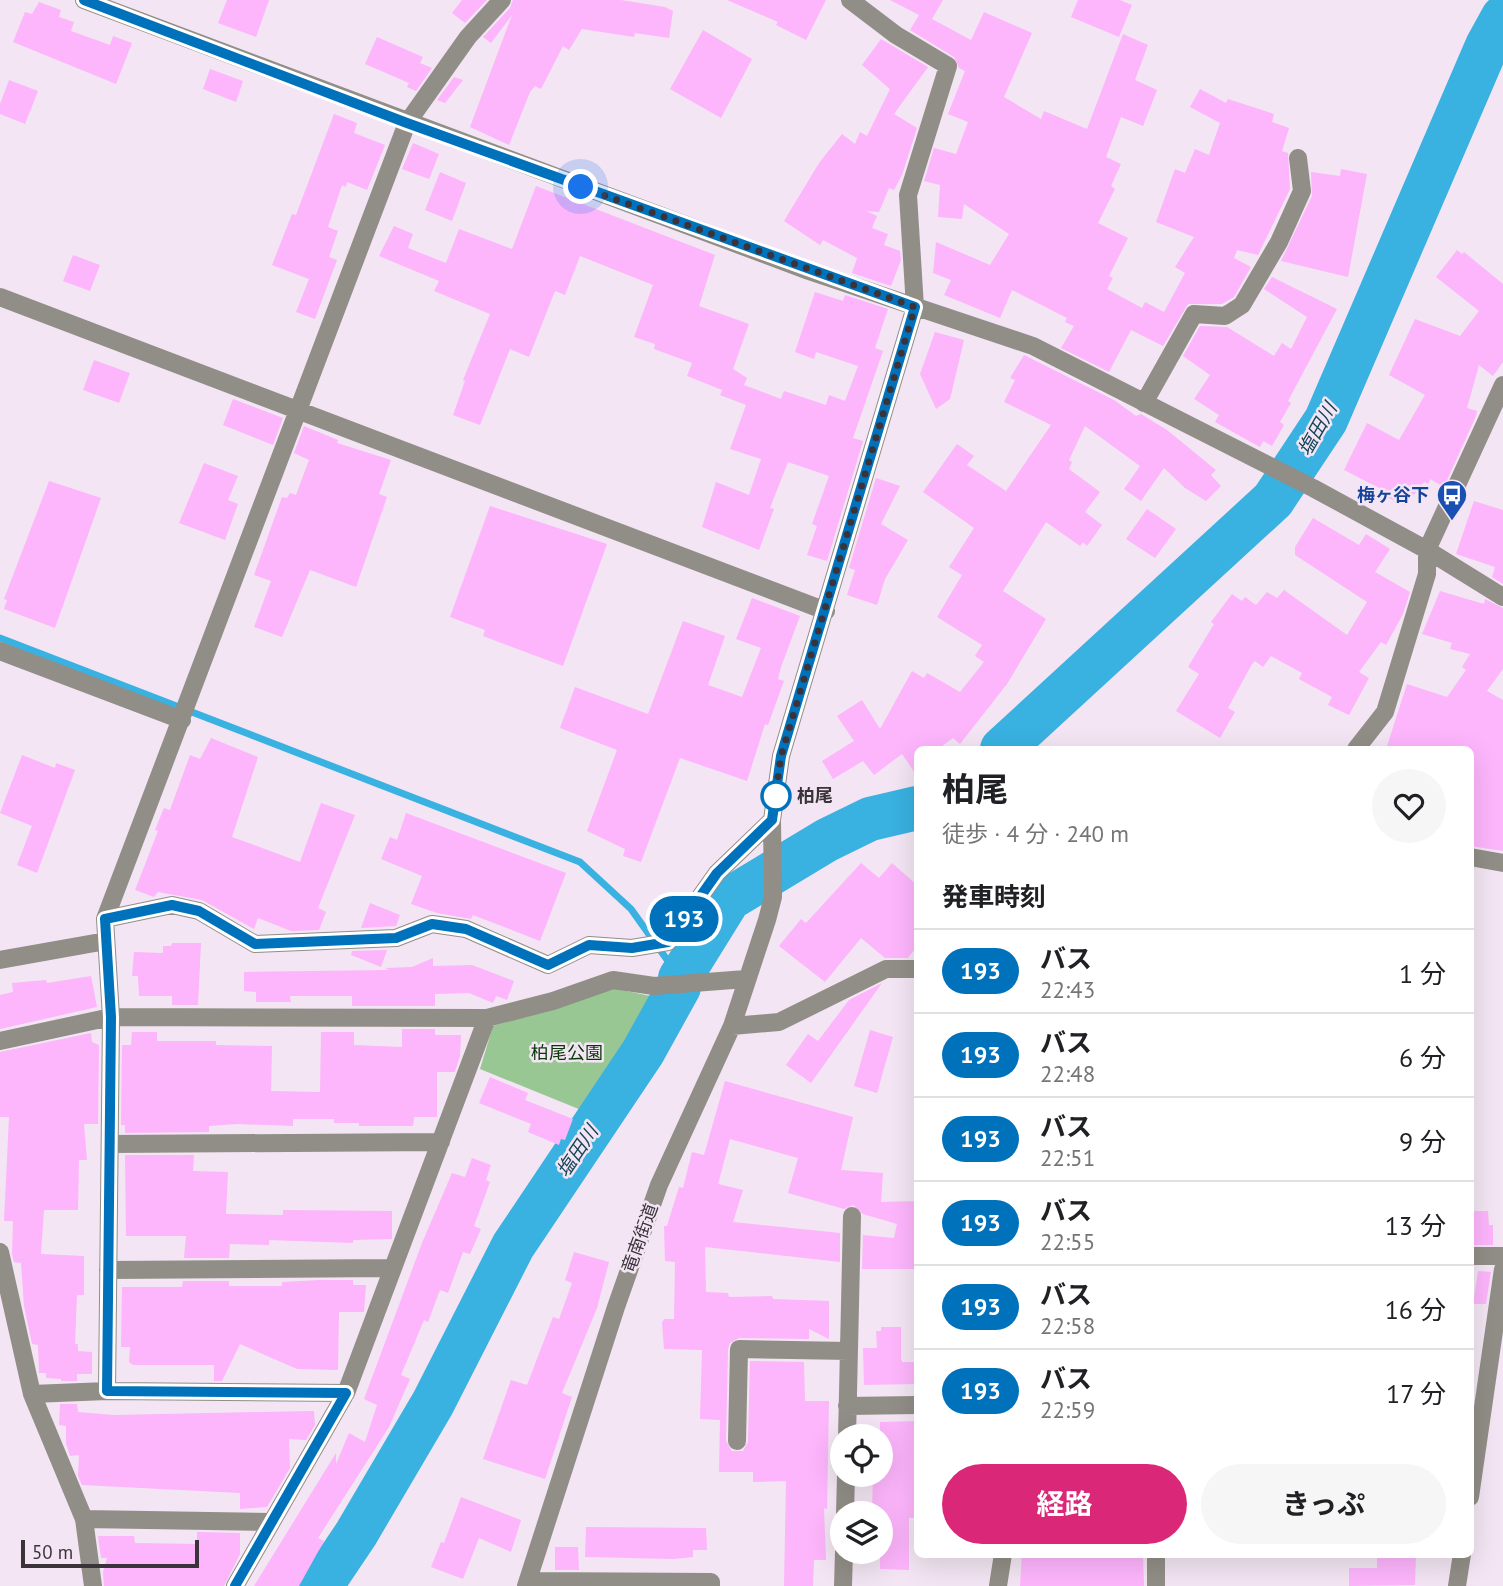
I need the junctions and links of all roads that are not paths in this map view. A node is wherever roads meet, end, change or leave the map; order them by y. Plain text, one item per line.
1 (84, 0) edge
2 (502, 0) edge
3 (850, 0) edge
4 (407, 123) junction
5 (1298, 158) dead end
6 (0, 297) edge
7 (915, 307) junction
8 (1503, 385) edge
9 (1144, 403) junction
10 (298, 409) junction
11 (1427, 550) junction
12 (1503, 597) edge
13 (826, 611) junction
14 (0, 651) edge
15 (182, 720) junction
16 (1358, 746) edge
17 (772, 820) junction
18 (1474, 858) edge
19 (1503, 863) edge
20 (105, 919) junction
21 (106, 941) junction
22 (0, 960) edge
23 (914, 969) edge
24 (746, 979) junction
25 (111, 1017) junction
26 (487, 1018) junction
27 (732, 1026) junction
28 (0, 1041) edge
29 (441, 1142) junction
30 (110, 1144) junction
31 (852, 1216) dead end
32 (0, 1252) edge
33 (1474, 1256) edge
34 (1503, 1256) edge
35 (392, 1268) junction
36 (1503, 1269) edge
37 (108, 1270) junction
38 (849, 1351) junction
39 (107, 1391) junction
40 (346, 1393) junction
41 (32, 1394) junction
42 (914, 1405) edge
43 (848, 1406) junction
44 (847, 1424) edge
45 (737, 1441) dead end
46 (1474, 1469) edge
47 (84, 1519) junction
48 (271, 1522) junction
49 (1002, 1558) edge
50 (1156, 1558) edge
51 (1461, 1558) edge
52 (844, 1564) edge
53 (527, 1583) edge
54 (93, 1586) edge
55 (235, 1586) edge
56 (711, 1586) edge
57 (843, 1586) edge
58 (998, 1586) edge
59 (1156, 1586) edge
60 (1457, 1586) edge

1 - 4 street
2 - 4 street
3 - 7 street, 竜南街道
4 - 7 street
4 - 10 street
5 - 9 street
6 - 10 street
7 - 9 street
7 - 13 street, 竜南街道
8 - 11 street
9 - 11 street
10 - 13 street
10 - 15 street
11 - 12 street
11 - 16 street
13 - 17 street, 竜南街道
14 - 15 street
15 - 20 street
17 - 20 street
17 - 24 street, 竜南街道
18 - 19 street
20 - 21 street
21 - 22 street
21 - 25 street
23 - 27 street
24 - 26 street
24 - 27 street, 竜南街道
25 - 26 street
25 - 28 street
25 - 30 street
26 - 29 street
27 - 53 street, 竜南街道
29 - 30 street
29 - 35 street
30 - 37 street
31 - 38 street
32 - 41 street
33 - 34 street
35 - 37 street
35 - 40 street
36 - 46 street
37 - 39 street
38 - 43 street
38 - 45 street
39 - 40 street
39 - 41 street
40 - 48 street
41 - 47 street
42 - 43 street
43 - 44 street
47 - 48 street
47 - 54 street
48 - 55 street
49 - 58 street
50 - 59 street
51 - 60 street
52 - 57 street
53 - 56 street

